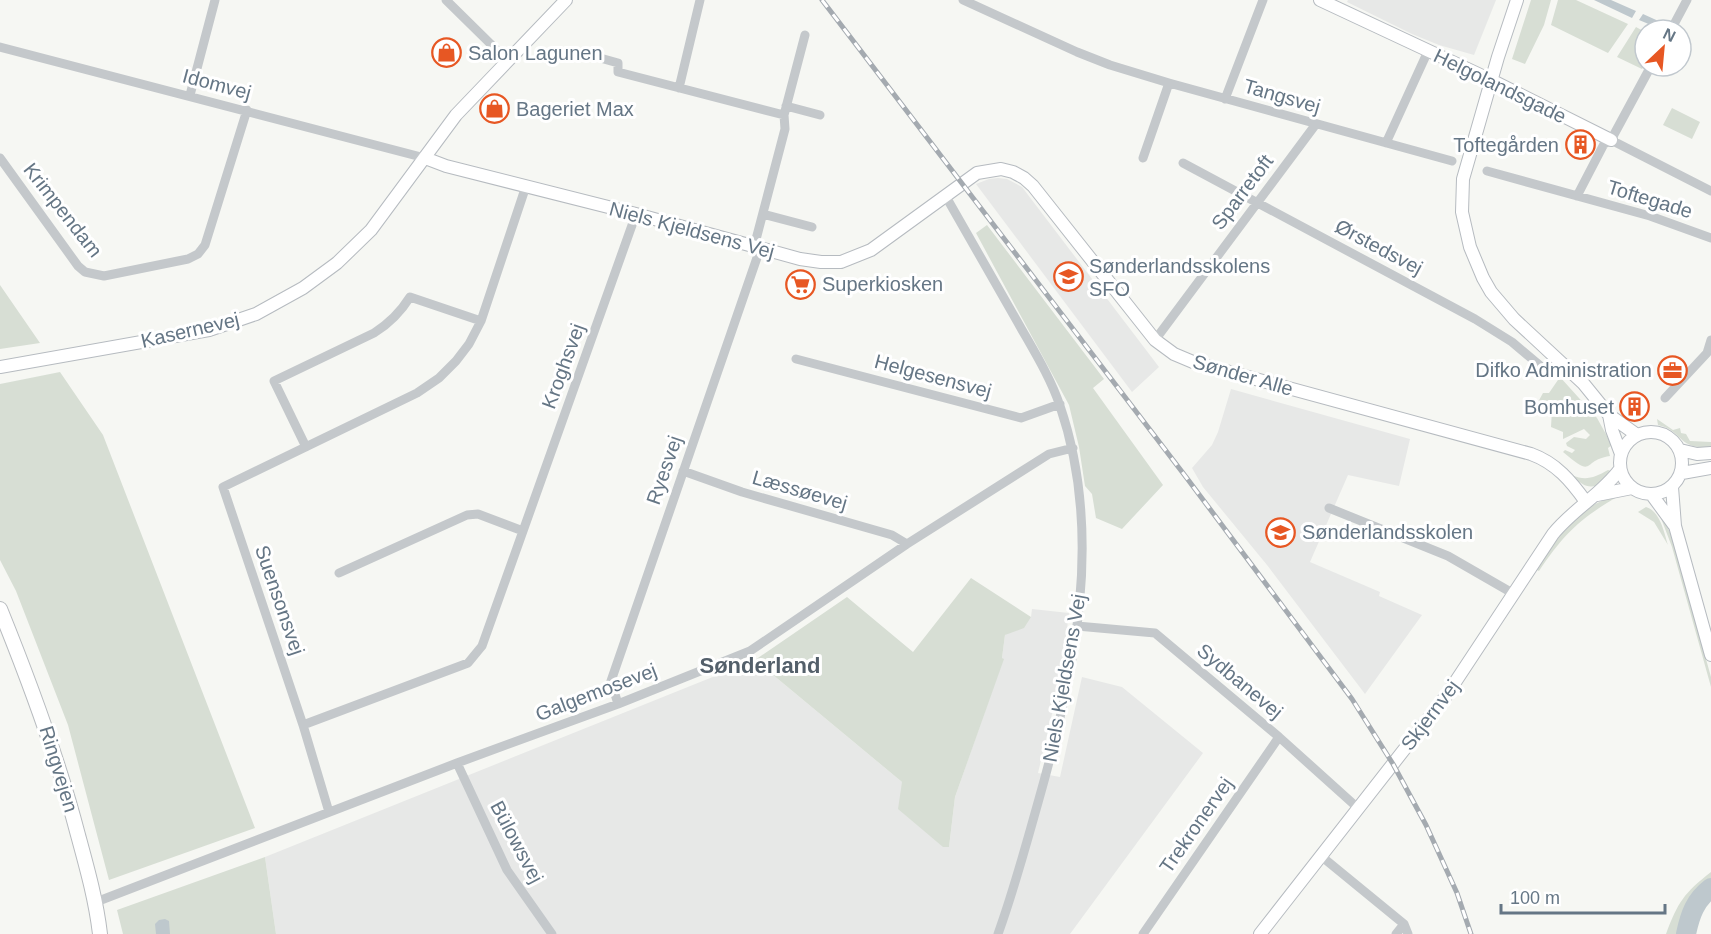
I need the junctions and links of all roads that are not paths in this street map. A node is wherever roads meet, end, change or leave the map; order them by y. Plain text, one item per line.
1 (215, 0) edge
2 (446, 0) edge
3 (566, 0) edge
4 (700, 0) edge
5 (963, 0) edge
6 (1263, 0) edge
7 (1320, 0) edge
8 (1517, 0) edge
9 (1687, 0) edge
10 (1677, 18) edge
11 (805, 35) dead end
12 (0, 47) edge
13 (1428, 51) junction
14 (586, 54) dead end
15 (507, 60) junction
16 (1645, 78) edge
17 (1491, 80) junction
18 (1169, 83) junction
19 (679, 88) junction
20 (190, 95) junction
21 (1225, 99) junction
22 (247, 110) junction
23 (785, 111) junction
24 (820, 115) dead end
25 (1316, 124) junction
26 (1611, 140) junction
27 (1386, 143) junction
28 (0, 158) edge
29 (425, 158) junction
30 (1143, 158) dead end
31 (1452, 161) dead end
32 (1183, 163) dead end
33 (1487, 171) dead end
34 (962, 183) joint
35 (526, 186) junction
36 (1711, 191) edge
37 (945, 195) junction
38 (1578, 196) junction
39 (1258, 202) junction
40 (636, 214) junction
41 (763, 214) junction
42 (812, 227) dead end
43 (1711, 238) edge
44 (757, 248) junction
45 (481, 321) junction
46 (1155, 340) junction
47 (1711, 340) edge
48 (796, 359) dead end
49 (0, 367) edge
50 (1550, 374) dead end
51 (1665, 398) dead end
52 (1060, 404) junction
53 (1609, 415) junction
54 (1637, 435) junction
55 (306, 447) junction
56 (1073, 448) junction
57 (1621, 450) junction
58 (1680, 450) junction
59 (1711, 453) edge
60 (1711, 468) edge
61 (1620, 469) junction
62 (683, 471) junction
63 (1682, 472) junction
64 (1628, 486) junction
65 (1671, 489) junction
66 (1649, 494) junction
67 (1591, 498) junction
68 (1329, 508) dead end
69 (1675, 525) junction
70 (523, 531) junction
71 (907, 544) junction
72 (339, 573) dead end
73 (1514, 594) junction
74 (0, 609) edge
75 (1077, 626) junction
76 (1711, 656) edge
77 (618, 704) junction
78 (303, 725) junction
79 (1279, 737) junction
80 (457, 763) junction
81 (1359, 809) junction
82 (329, 812) junction
83 (1321, 856) junction
84 (96, 902) junction
85 (1404, 924) junction
86 (100, 934) edge
87 (552, 934) edge
88 (998, 934) edge
89 (1143, 934) edge
90 (1260, 934) edge
91 (1396, 934) edge
92 (1408, 934) edge

1 - 20 street
2 - 15 street
3 - 15 street, Kasernevej
4 - 19 street
5 - 18 street, Tangsvej
6 - 21 street
7 - 13 street, Helgolandsgade
8 - 17 street
9 - 10 street
11 - 23 street, Ryesvej
12 - 20 street, Idomvej
13 - 17 street, Helgolandsgade
13 - 27 street
14 - 19 street
15 - 29 street, Kasernevej
16 - 26 street
17 - 26 street, Helgolandsgade
17 - 53 street
18 - 21 street, Tangsvej
18 - 30 street
19 - 23 street
20 - 22 street, Idomvej
21 - 25 street, Tangsvej
22 - 28 street, Krimpendam
22 - 29 street, Idomvej
23 - 24 street
23 - 41 street, Ryesvej
25 - 27 street, Tangsvej
25 - 39 street, Sparretoft
26 - 36 street, Helgolandsgade
26 - 38 street
27 - 31 street, Tangsvej
29 - 35 street, Niels Kjeldsens Vej
29 - 49 street, Kasernevej
32 - 39 street, Ørstedsvej
33 - 38 street
34 - 37 street, Niels Kjeldsens Vej
34 - 46 street, Sønder Alle
35 - 40 street, Niels Kjeldsens Vej
35 - 45 street, Suensonsvej
37 - 44 street, Niels Kjeldsens Vej
37 - 52 street, Niels Kjeldsens Vej
38 - 43 street, Toftegade
39 - 46 street, Sparretoft
39 - 50 street, Ørstedsvej
40 - 44 street, Niels Kjeldsens Vej
40 - 70 street, Kroghsvej
41 - 42 street
41 - 44 street, Ryesvej
44 - 62 street, Ryesvej
45 - 55 street, Suensonsvej
45 - 55 street
46 - 67 street, Sønder Alle
47 - 51 street
48 - 52 street, Helgesensvej
52 - 56 street, Niels Kjeldsens Vej
53 - 54 street
53 - 57 street
54 - 57 street
54 - 58 street
55 - 78 street, Suensonsvej
56 - 71 street, Galgemosevej
56 - 75 street, Niels Kjeldsens Vej
57 - 61 street
58 - 59 street
58 - 63 street
60 - 63 street
61 - 64 street
61 - 67 street, Skjernvej
62 - 71 street, Læssøevej
62 - 77 street, Ryesvej
63 - 65 street
64 - 66 street
64 - 67 street, Skjernvej
65 - 66 street
65 - 69 street
66 - 69 street
67 - 73 street, Skjernvej
68 - 73 street
69 - 76 street
70 - 72 street
70 - 78 street, Kroghsvej
71 - 77 street, Galgemosevej
73 - 81 street, Skjernvej
74 - 84 main road, Ringvejen
75 - 79 street, Sydbanevej
75 - 88 street, Niels Kjeldsens Vej
77 - 80 street, Galgemosevej
78 - 82 street, Suensonsvej
79 - 81 street, Sydbanevej
79 - 89 street, Trekronervej
80 - 82 street, Galgemosevej
80 - 87 street, Bülowsvej
81 - 83 street, Skjernvej
82 - 84 street, Galgemosevej
83 - 85 street
83 - 90 street, Skjernvej
84 - 86 main road, Ringvejen
85 - 91 street
85 - 92 street

